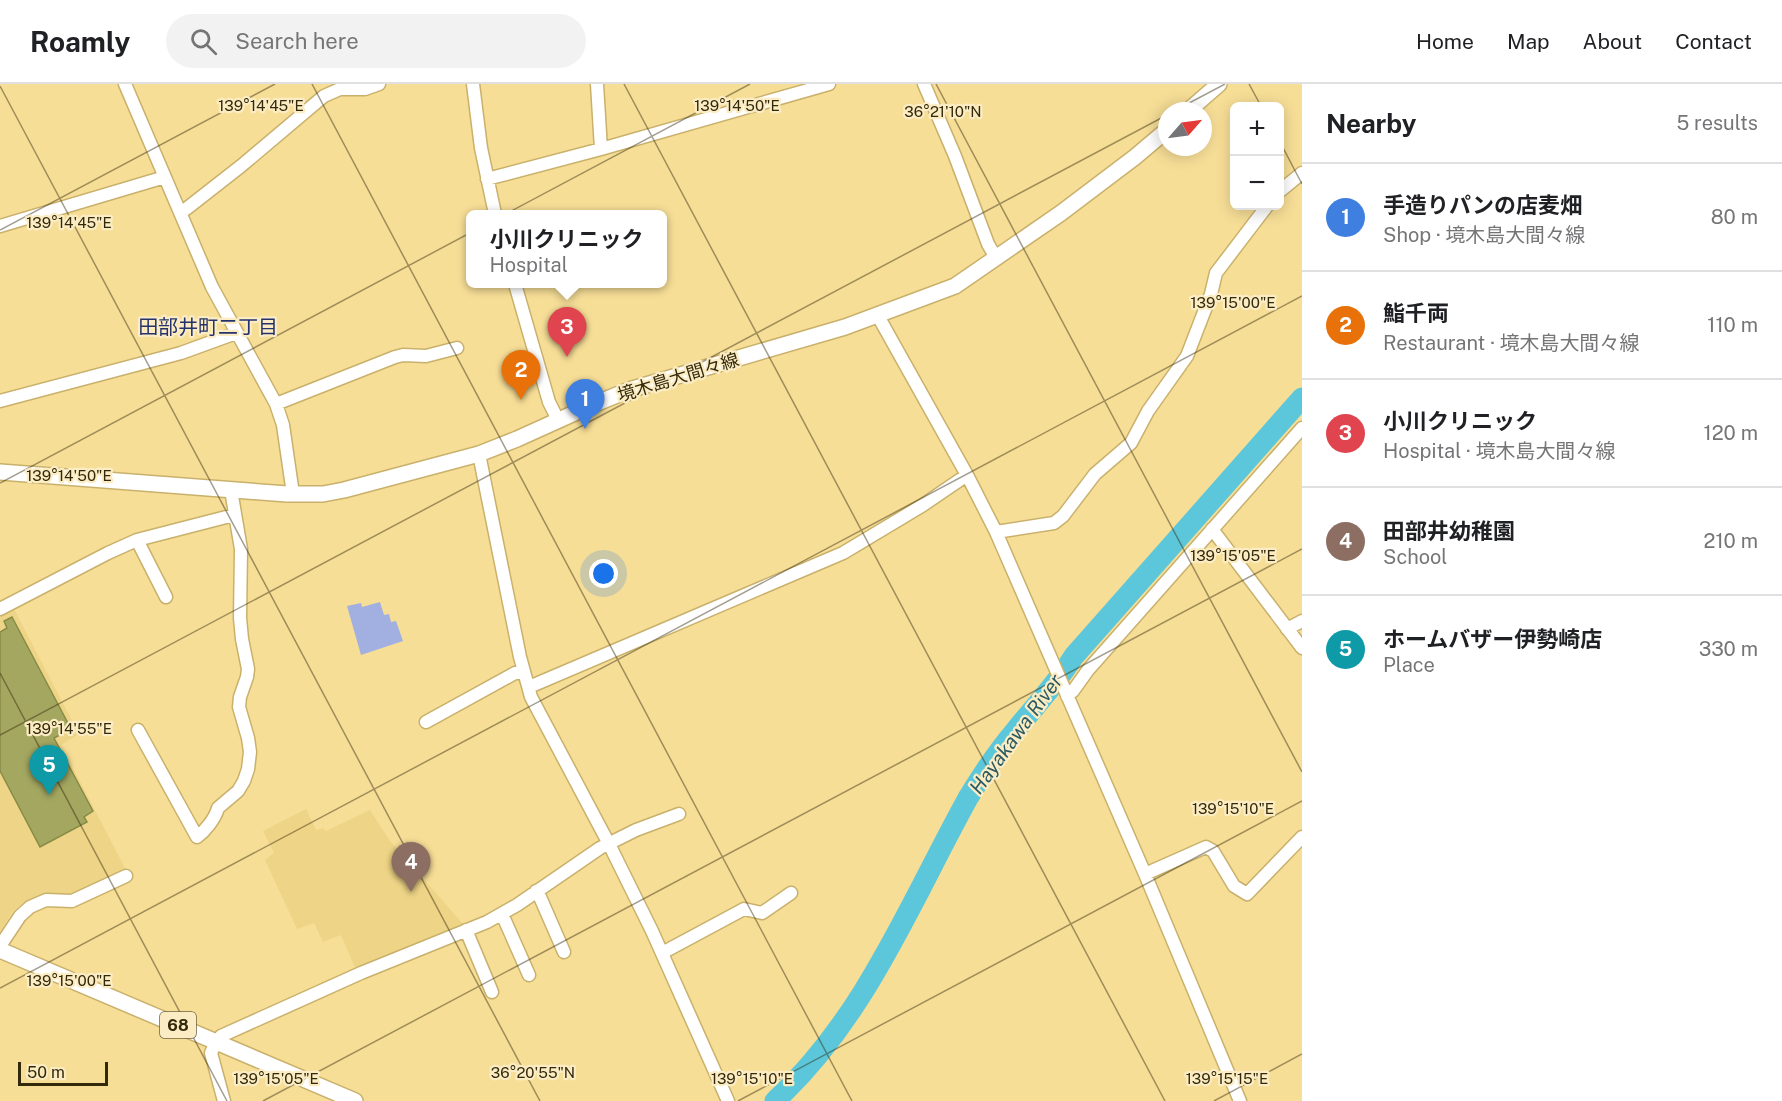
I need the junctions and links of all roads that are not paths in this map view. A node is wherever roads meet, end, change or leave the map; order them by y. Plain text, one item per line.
1 (125, 84) edge
2 (379, 84) edge
3 (473, 84) edge
4 (597, 84) edge
5 (829, 84) edge
6 (924, 84) edge
7 (1219, 84) edge
8 (1198, 102) edge
9 (1158, 138) edge
10 (601, 149) junction
11 (1302, 173) edge
12 (165, 177) junction
13 (487, 179) junction
14 (1284, 188) edge
15 (494, 210) edge
16 (1264, 210) edge
17 (180, 212) junction
18 (0, 226) edge
19 (996, 258) junction
20 (516, 288) edge
21 (878, 316) junction
22 (236, 333) junction
23 (457, 348) dead end
24 (0, 401) edge
25 (276, 404) junction
26 (558, 420) junction
27 (1302, 428) edge
28 (479, 454) junction
29 (0, 472) edge
30 (967, 475) junction
31 (231, 490) junction
32 (293, 494) junction
33 (234, 515) junction
34 (1212, 529) junction
35 (996, 532) junction
36 (137, 540) junction
37 (166, 597) dead end
38 (2, 604) edge
39 (1302, 621) edge
40 (1287, 629) junction
41 (1302, 648) edge
42 (524, 672) junction
43 (529, 687) junction
44 (1066, 693) junction
45 (426, 722) dead end
46 (138, 730) dead end
47 (679, 814) dead end
48 (1302, 837) edge
49 (609, 844) junction
50 (1145, 874) junction
51 (126, 876) dead end
52 (536, 891) junction
53 (791, 893) dead end
54 (502, 914) junction
55 (466, 930) junction
56 (0, 948) edge
57 (564, 952) dead end
58 (662, 953) junction
59 (529, 975) dead end
60 (492, 992) dead end
61 (216, 1042) junction
62 (224, 1101) edge
63 (355, 1101) edge
64 (728, 1101) edge
65 (1240, 1101) edge

1 - 12 street
2 - 17 street
3 - 13 street
4 - 10 street
5 - 10 street
6 - 19 street
7 - 8 main road
9 - 19 main road, 境木島大間々線
10 - 13 street
11 - 14 street
12 - 17 street
12 - 18 street
13 - 15 street
16 - 35 street
17 - 22 street
19 - 21 main road, 境木島大間々線
20 - 26 street
21 - 26 main road, 境木島大間々線
21 - 30 street
22 - 24 street
22 - 25 street
23 - 25 street
25 - 32 street
26 - 28 main road, 境木島大間々線
27 - 34 street
28 - 32 main road, 境木島大間々線
28 - 42 street
29 - 31 main road, 境木島大間々線
30 - 35 street
30 - 43 street
31 - 32 main road, 境木島大間々線
31 - 33 street
33 - 36 street
33 - 46 street
34 - 40 street
34 - 44 street
35 - 44 street
36 - 37 street
36 - 38 street
39 - 40 street
40 - 41 street
42 - 43 street
42 - 45 street
43 - 49 street
44 - 50 street
47 - 49 street
48 - 50 street
49 - 52 street
49 - 58 street
50 - 65 street
51 - 56 street
52 - 54 street
52 - 57 street
53 - 58 street
54 - 55 street
54 - 59 street
55 - 60 street
55 - 61 street
56 - 61 main road, 68
58 - 64 street
61 - 62 street
61 - 63 main road, 68

